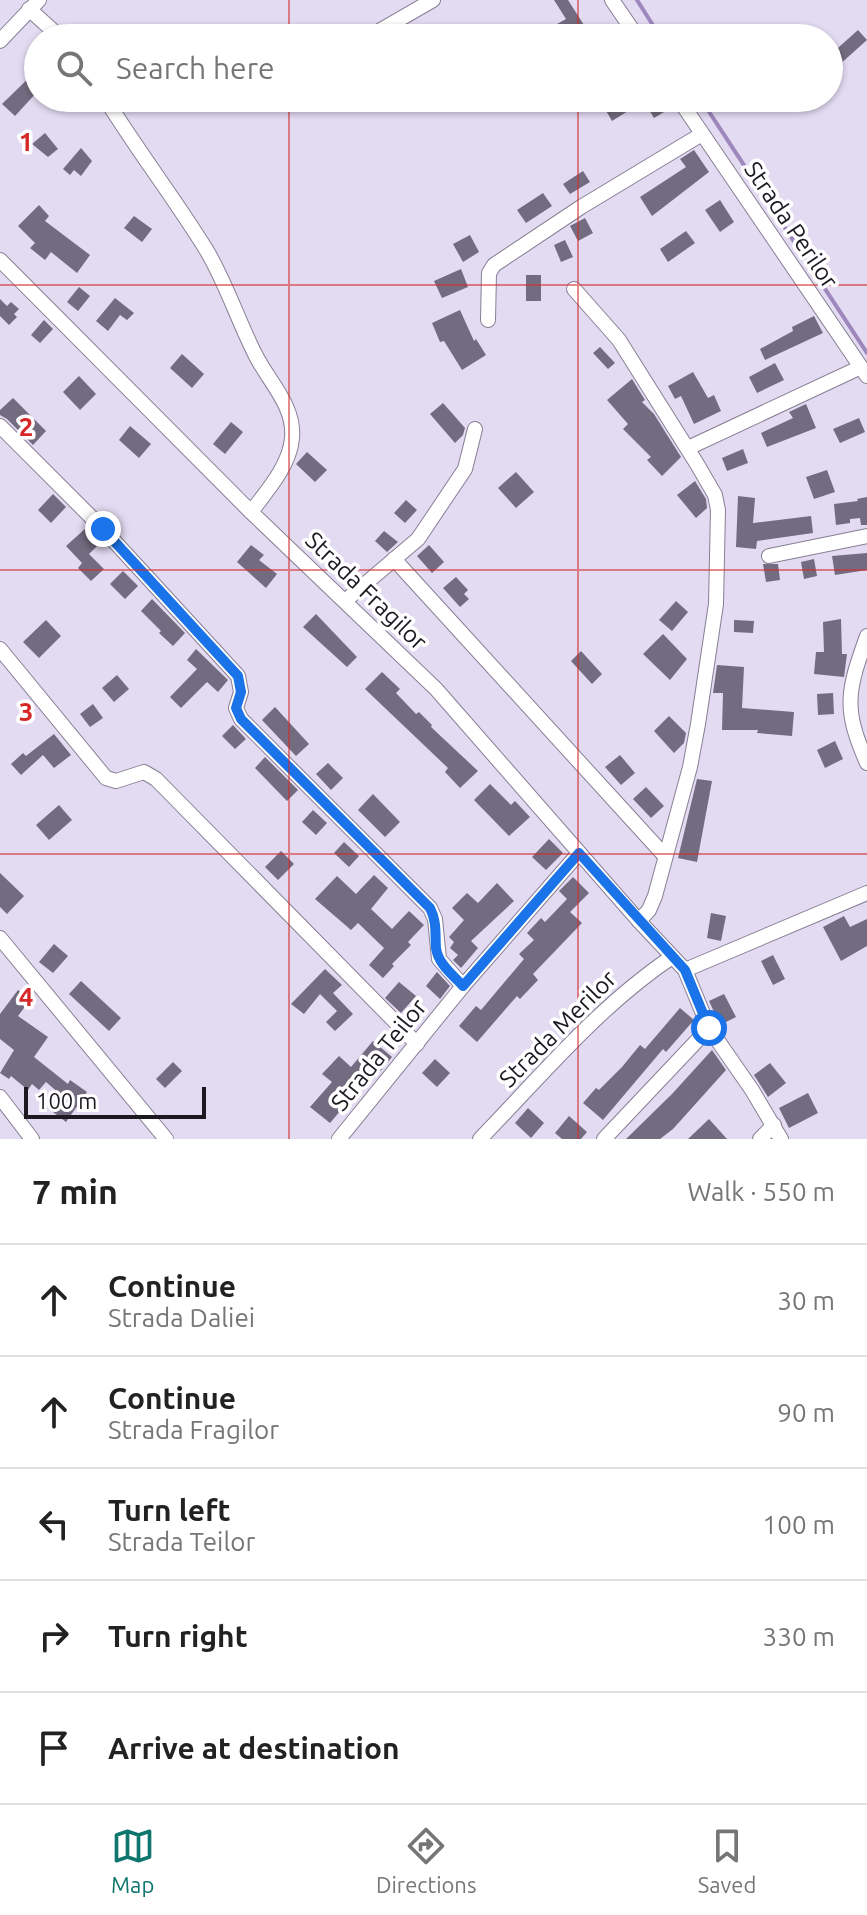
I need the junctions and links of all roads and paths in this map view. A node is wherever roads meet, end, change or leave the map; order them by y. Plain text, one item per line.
1 (433, 0) edge
2 (612, 0) edge
3 (34, 4) edge
4 (50, 24) edge
5 (391, 24) edge
6 (628, 24) edge
7 (0, 41) edge
8 (114, 112) edge
9 (687, 112) edge
10 (702, 134) junction
11 (0, 260) edge
12 (574, 289) dead end
13 (488, 320) dead end
14 (864, 372) edge
15 (0, 426) edge
16 (475, 429) dead end
17 (688, 448) junction
18 (251, 512) junction
19 (867, 536) edge
20 (769, 556) dead end
21 (394, 559) junction
22 (345, 601) junction
23 (866, 644) edge
24 (0, 649) edge
25 (867, 763) edge
26 (579, 853) junction
27 (665, 856) junction
28 (867, 893) edge
29 (639, 921) junction
30 (0, 938) edge
31 (672, 957) junction
32 (685, 970) junction
33 (463, 986) junction
34 (709, 1028) junction
35 (417, 1044) junction
36 (0, 1097) edge
37 (774, 1125) junction
38 (32, 1139) edge
39 (166, 1139) edge
40 (339, 1139) edge
41 (480, 1139) edge
42 (604, 1139) edge
43 (760, 1139) edge
44 (781, 1139) edge

1 - 5 street
2 - 6 street
3 - 4 street
3 - 7 street
8 - 18 street
9 - 10 street, Strada Perilor
10 - 13 street
10 - 14 street, Strada Perilor
11 - 18 street, Strada Fragilor
12 - 17 street
14 - 17 street
15 - 33 street
16 - 21 street
17 - 27 street
18 - 22 street, Strada Fragilor
19 - 20 street
21 - 22 street
21 - 27 street
22 - 26 street, Strada Fragilor
23 - 25 street
24 - 35 street
26 - 29 street, Strada Fragilor
26 - 33 street, Strada Teilor
27 - 29 street
28 - 32 street
29 - 31 street, Strada Fragilor
30 - 39 street
31 - 32 street, Strada Fragilor
31 - 41 street, Strada Merilor
32 - 34 street
33 - 35 street, Strada Teilor
34 - 37 street
34 - 42 street
35 - 40 street, Strada Teilor
36 - 38 street
37 - 43 street
37 - 44 street

